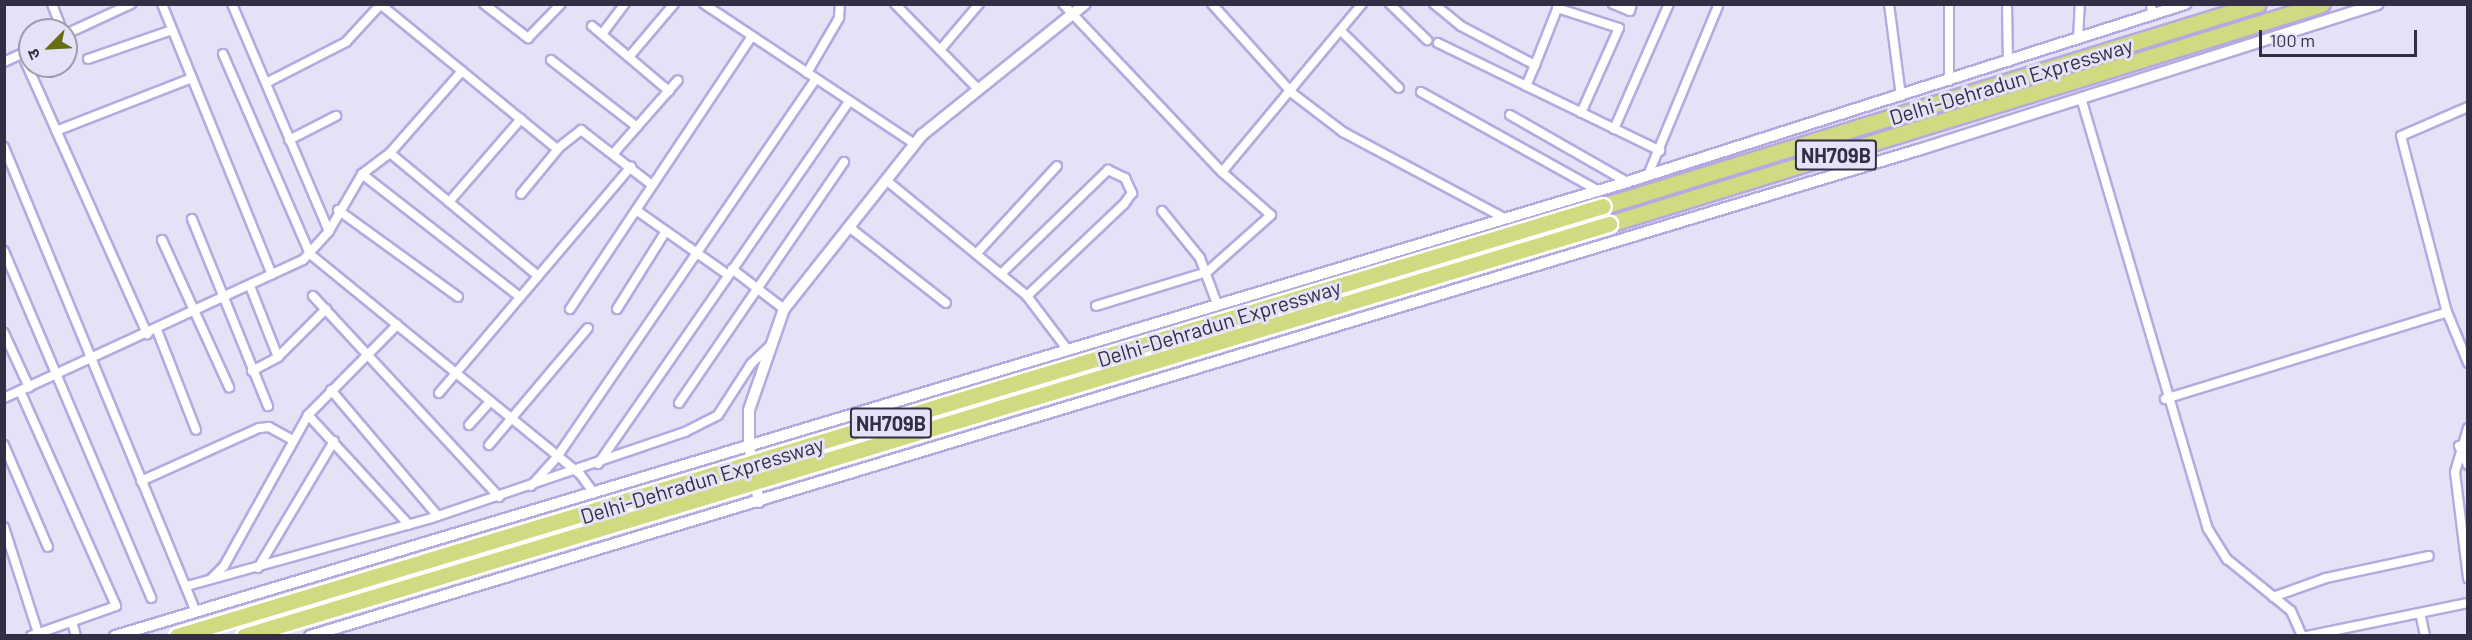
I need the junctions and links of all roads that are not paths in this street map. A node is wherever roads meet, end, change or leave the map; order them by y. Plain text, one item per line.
1 (131, 4) edge
2 (162, 4) edge
3 (232, 4) edge
4 (484, 4) edge
5 (561, 4) edge
6 (625, 4) edge
7 (674, 4) edge
8 (704, 4) edge
9 (840, 4) edge
10 (895, 4) edge
11 (979, 4) edge
12 (1063, 4) edge
13 (1085, 4) edge
14 (1212, 4) edge
15 (1362, 4) edge
16 (1390, 4) edge
17 (1434, 4) edge
18 (1613, 4) edge
19 (1632, 4) edge
20 (1669, 4) edge
21 (1889, 4) edge
22 (1949, 4) edge
23 (2007, 4) edge
24 (2080, 4) edge
25 (2186, 4) edge
26 (2258, 4) edge
27 (2322, 4) edge
28 (2377, 4) edge
29 (381, 5) edge
30 (1558, 6) edge
31 (1718, 6) dead end
32 (2151, 10) edge
33 (1072, 14) junction
34 (592, 26) dead end
35 (78, 28) edge
36 (172, 30) junction
37 (1341, 31) junction
38 (602, 34) junction
39 (752, 36) junction
40 (2078, 39) junction
41 (1427, 40) dead end
42 (1438, 43) dead end
43 (940, 50) junction
44 (223, 54) dead end
45 (18, 56) edge
46 (629, 57) junction
47 (88, 59) dead end
48 (551, 60) dead end
49 (4, 62) edge
50 (2008, 62) junction
51 (1535, 65) junction
52 (462, 71) junction
53 (807, 73) junction
54 (36, 78) edge
55 (192, 78) junction
56 (816, 79) junction
57 (678, 80) dead end
58 (1949, 81) junction
59 (266, 83) junction
60 (1526, 86) junction
61 (978, 88) junction
62 (1400, 88) dead end
63 (669, 91) junction
64 (1421, 92) dead end
65 (1292, 93) junction
66 (1901, 96) junction
67 (849, 101) junction
68 (2082, 103) junction
69 (1997, 106) junction
70 (2468, 107) edge
71 (1581, 113) junction
72 (336, 116) dead end
73 (1510, 116) dead end
74 (521, 120) junction
75 (2003, 123) junction
76 (637, 127) junction
77 (1614, 129) junction
78 (56, 131) junction
79 (289, 140) junction
80 (915, 144) junction
81 (4, 147) edge
82 (558, 150) junction
83 (1660, 151) junction
84 (390, 153) junction
85 (613, 154) junction
86 (844, 162) dead end
87 (1058, 166) dead end
88 (631, 167) junction
89 (1222, 172) junction
90 (362, 174) junction
91 (1648, 175) junction
92 (886, 180) junction
93 (1627, 182) junction
94 (652, 185) junction
95 (1597, 190) junction
96 (522, 194) dead end
97 (449, 202) junction
98 (338, 210) junction
99 (636, 210) junction
100 (1162, 211) dead end
101 (1504, 218) junction
102 (192, 219) dead end
103 (849, 227) junction
104 (329, 231) junction
105 (666, 231) junction
106 (162, 240) dead end
107 (4, 251) edge
108 (697, 253) junction
109 (977, 253) junction
110 (310, 254) junction
111 (730, 272) junction
112 (1002, 273) junction
113 (1208, 274) junction
114 (272, 275) junction
115 (538, 276) junction
116 (250, 286) junction
117 (757, 286) junction
118 (313, 296) dead end
119 (1027, 296) junction
120 (458, 297) dead end
121 (520, 297) junction
122 (224, 299) junction
123 (946, 303) dead end
124 (1217, 304) junction
125 (1096, 306) dead end
126 (326, 309) junction
127 (570, 309) dead end
128 (617, 309) dead end
129 (784, 309) junction
130 (2447, 312) junction
131 (192, 314) junction
132 (397, 325) junction
133 (588, 328) dead end
134 (157, 330) junction
135 (4, 333) edge
136 (147, 334) junction
137 (771, 345) junction
138 (1065, 346) junction
139 (368, 352) junction
140 (278, 357) junction
141 (91, 359) junction
142 (2468, 363) edge
143 (252, 371) junction
144 (58, 373) junction
145 (455, 373) junction
146 (229, 387) dead end
147 (24, 389) junction
148 (331, 390) junction
149 (440, 393) dead end
150 (4, 398) edge
151 (2165, 399) junction
152 (490, 402) junction
153 (679, 403) dead end
154 (268, 406) dead end
155 (308, 415) junction
156 (512, 420) junction
157 (469, 425) dead end
158 (2468, 428) edge
159 (196, 430) dead end
160 (292, 440) junction
161 (334, 441) junction
162 (4, 445) edge
163 (489, 445) dead end
164 (2458, 445) junction
165 (749, 446) junction
166 (557, 457) junction
167 (597, 464) junction
168 (2468, 465) edge
169 (578, 473) junction
170 (141, 481) junction
171 (530, 487) junction
172 (591, 488) junction
173 (499, 497) junction
174 (759, 502) junction
175 (2464, 515) edge
176 (438, 516) junction
177 (409, 525) junction
178 (4, 527) edge
179 (48, 547) dead end
180 (2429, 556) dead end
181 (258, 568) junction
182 (2468, 578) edge
183 (211, 579) junction
184 (188, 588) junction
185 (2273, 597) junction
186 (152, 598) dead end
187 (2468, 603) edge
188 (194, 608) junction
189 (2421, 616) junction
190 (73, 624) junction
191 (2357, 632) edge
192 (2334, 633) edge
193 (34, 634) edge
194 (76, 636) edge
195 (115, 636) edge
196 (177, 636) edge
197 (244, 636) edge
198 (310, 636) edge
199 (2305, 636) edge
200 (2425, 636) edge

1 - 35 street
2 - 36 street
3 - 59 street
4 - 5 street
6 - 38 street
7 - 46 street
8 - 39 street
9 - 53 street
10 - 43 street
11 - 43 street
12 - 33 street
13 - 33 street
14 - 65 street
15 - 37 street
16 - 41 street
17 - 51 street
18 - 19 street
20 - 77 street
21 - 66 street
22 - 58 street
23 - 50 street
24 - 40 street
25 - 32 street
26 - 196 highway, Delhi-Dehradun Expressway / NH709B, bridge
27 - 69 highway, Delhi-Dehradun Expressway / NH709B
28 - 68 street
29 - 52 street
29 - 59 street
30 - 51 street
30 - 71 street
31 - 83 street
32 - 40 street
33 - 61 street
33 - 89 street
34 - 38 street
36 - 47 street
36 - 55 street
37 - 62 street
37 - 65 street
38 - 46 street
39 - 53 street
39 - 94 street
40 - 50 street
42 - 60 street
43 - 61 street
44 - 110 street
45 - 49 street
46 - 63 street
48 - 76 street
50 - 58 street
51 - 60 street
52 - 74 street
52 - 84 street
53 - 56 street
54 - 78 street
55 - 78 street
55 - 114 street
56 - 67 street
56 - 108 street
57 - 63 street
58 - 66 street
59 - 79 street
60 - 71 street
61 - 80 street
63 - 76 street
64 - 95 street
65 - 89 street
65 - 101 street
66 - 91 street
67 - 80 street
67 - 111 street
68 - 75 street
68 - 151 street
69 - 75 street
69 - 197 highway, Delhi-Dehradun Expressway / NH709B, bridge
70 - 130 street
71 - 77 street
72 - 79 street
73 - 93 street
74 - 82 street
74 - 97 street
75 - 174 street
76 - 85 street
77 - 83 street
78 - 136 street
79 - 104 street
80 - 92 street
81 - 141 street
82 - 85 street
82 - 96 street
83 - 91 street
84 - 90 street
84 - 97 street
85 - 88 street
86 - 117 street
87 - 109 street
88 - 94 street
88 - 115 street
89 - 113 street
90 - 98 street
90 - 121 street
91 - 93 street
92 - 103 street
92 - 109 street
93 - 95 street
94 - 99 street
95 - 101 street
97 - 115 street
98 - 104 street
98 - 120 street
99 - 105 street
99 - 127 street
100 - 113 street
101 - 124 street
102 - 122 street
103 - 123 street
103 - 129 street
104 - 110 street
105 - 108 street
105 - 128 street
106 - 131 street
107 - 144 street
108 - 111 street
108 - 166 street
109 - 112 street
110 - 114 street
110 - 132 street
111 - 117 street
111 - 167 street
112 - 119 street
112 - 119 street
113 - 124 street
113 - 125 street
114 - 116 street
115 - 121 street
116 - 122 street
116 - 140 street
117 - 129 street
117 - 153 street
118 - 126 street
119 - 138 street
121 - 145 street
122 - 131 street
122 - 143 street
124 - 138 street
126 - 139 street
126 - 140 street
129 - 137 street
130 - 142 street
130 - 151 street
131 - 134 street
131 - 146 street
132 - 139 street
132 - 145 street
133 - 156 street
134 - 136 street
134 - 159 street
135 - 147 street
136 - 141 street
137 - 165 street
137 - 167 street
138 - 165 street
139 - 148 street
139 - 173 street
140 - 143 street
141 - 144 street
141 - 170 street
143 - 154 street
144 - 147 street
144 - 186 street
145 - 149 street
145 - 152 street
147 - 150 street
147 - 190 street
148 - 155 street
148 - 176 street
151 - 185 street
152 - 156 street
152 - 157 street
155 - 160 street
155 - 161 street
156 - 163 street
156 - 166 street
158 - 164 street
160 - 170 street
160 - 183 street
161 - 177 street
161 - 181 street
162 - 179 street
164 - 168 street
164 - 175 street
165 - 172 street
165 - 174 street
166 - 169 street
166 - 171 street
167 - 169 street
169 - 171 street
169 - 172 street
170 - 184 street
171 - 173 street
172 - 188 street
173 - 176 street
174 - 198 street
175 - 182 street
176 - 177 street
177 - 181 street
178 - 193 street
180 - 185 street
181 - 183 street
183 - 184 street
184 - 188 street
185 - 199 street
187 - 189 street
188 - 195 street
189 - 191 street
189 - 200 street
190 - 193 street
190 - 194 street
191 - 192 street
192 - 199 street

